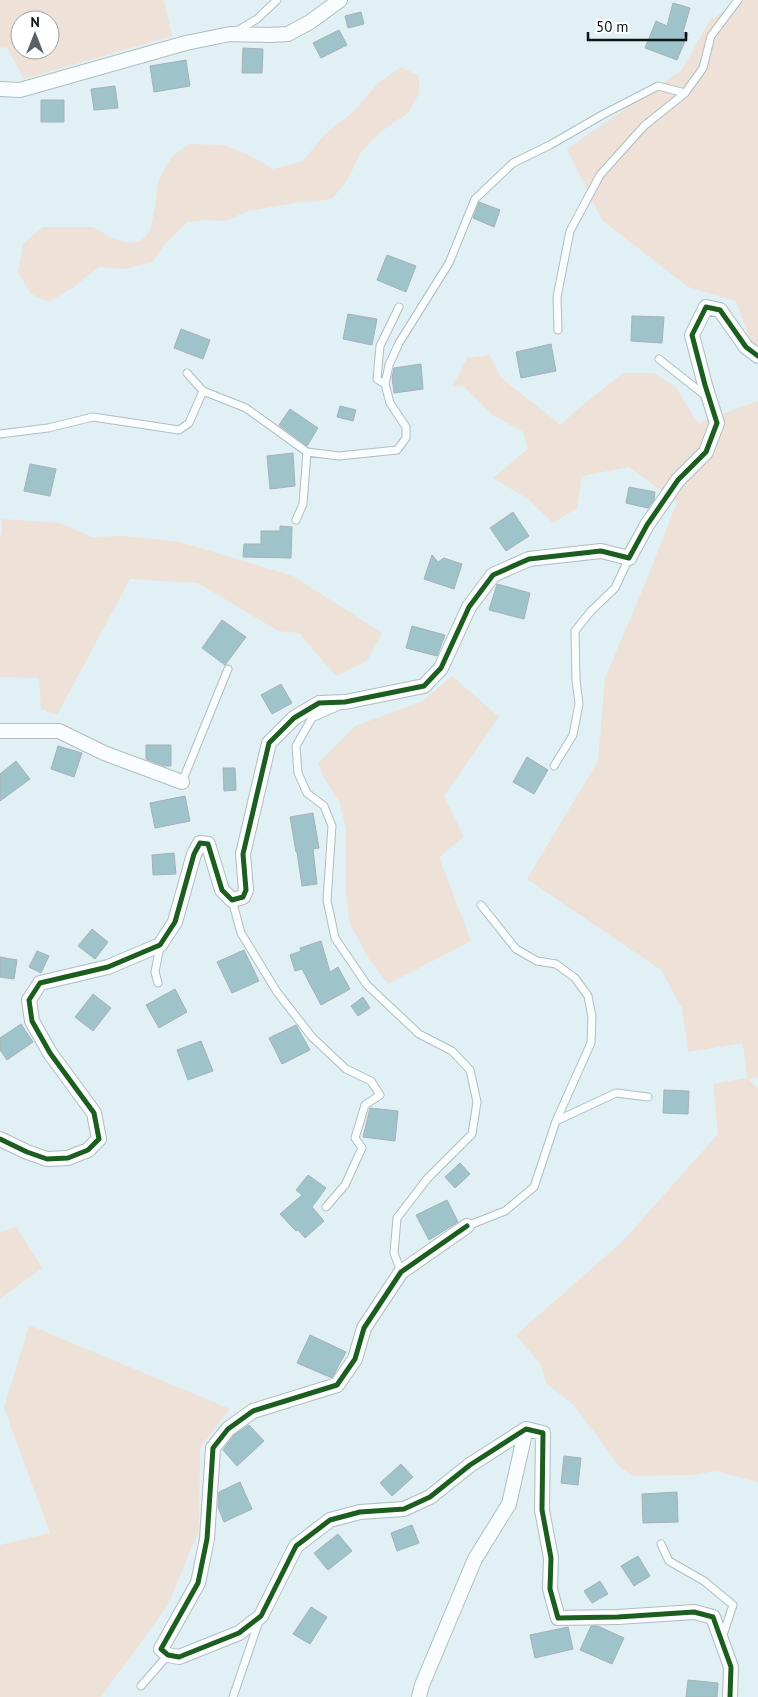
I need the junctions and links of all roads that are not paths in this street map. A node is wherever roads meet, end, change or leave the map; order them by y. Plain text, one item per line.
1 (278, 0) edge
2 (340, 0) edge
3 (738, 0) edge
4 (230, 34) junction
5 (0, 89) edge
6 (685, 93) junction
7 (398, 307) dead end
8 (558, 330) dead end
9 (758, 356) edge
10 (659, 359) dead end
11 (187, 373) dead end
12 (385, 384) junction
13 (203, 391) junction
14 (709, 399) junction
15 (0, 434) edge
16 (307, 452) junction
17 (296, 520) dead end
18 (629, 558) junction
19 (228, 669) dead end
20 (345, 702) junction
21 (0, 731) edge
22 (554, 766) dead end
23 (182, 782) joint
24 (232, 900) junction
25 (481, 905) dead end
26 (160, 945) junction
27 (158, 983) dead end
28 (648, 1097) dead end
29 (556, 1121) junction
30 (0, 1139) edge
31 (326, 1207) dead end
32 (467, 1226) joint
33 (401, 1272) junction
34 (526, 1430) junction
35 (662, 1544) dead end
36 (261, 1616) junction
37 (721, 1640) junction
38 (168, 1655) junction
39 (141, 1686) dead end
40 (233, 1697) edge
41 (419, 1697) edge
42 (730, 1697) edge

1 - 4 lane
2 - 4 street
3 - 6 lane
4 - 5 street
6 - 8 lane
6 - 12 lane
7 - 12 lane
9 - 14 street
10 - 14 lane
11 - 13 lane
12 - 16 lane
13 - 15 lane
13 - 16 lane
14 - 18 street
16 - 17 lane
18 - 20 street
18 - 22 lane
19 - 23 lane
20 - 24 street
20 - 33 lane
21 - 23 street
24 - 26 street
24 - 31 lane
25 - 29 lane
26 - 27 lane
26 - 30 street
28 - 29 lane
29 - 32 lane
32 - 33 street
33 - 38 street
34 - 36 street
34 - 37 street
34 - 41 street
35 - 37 lane
36 - 38 street
36 - 40 lane
37 - 42 street
38 - 39 lane

